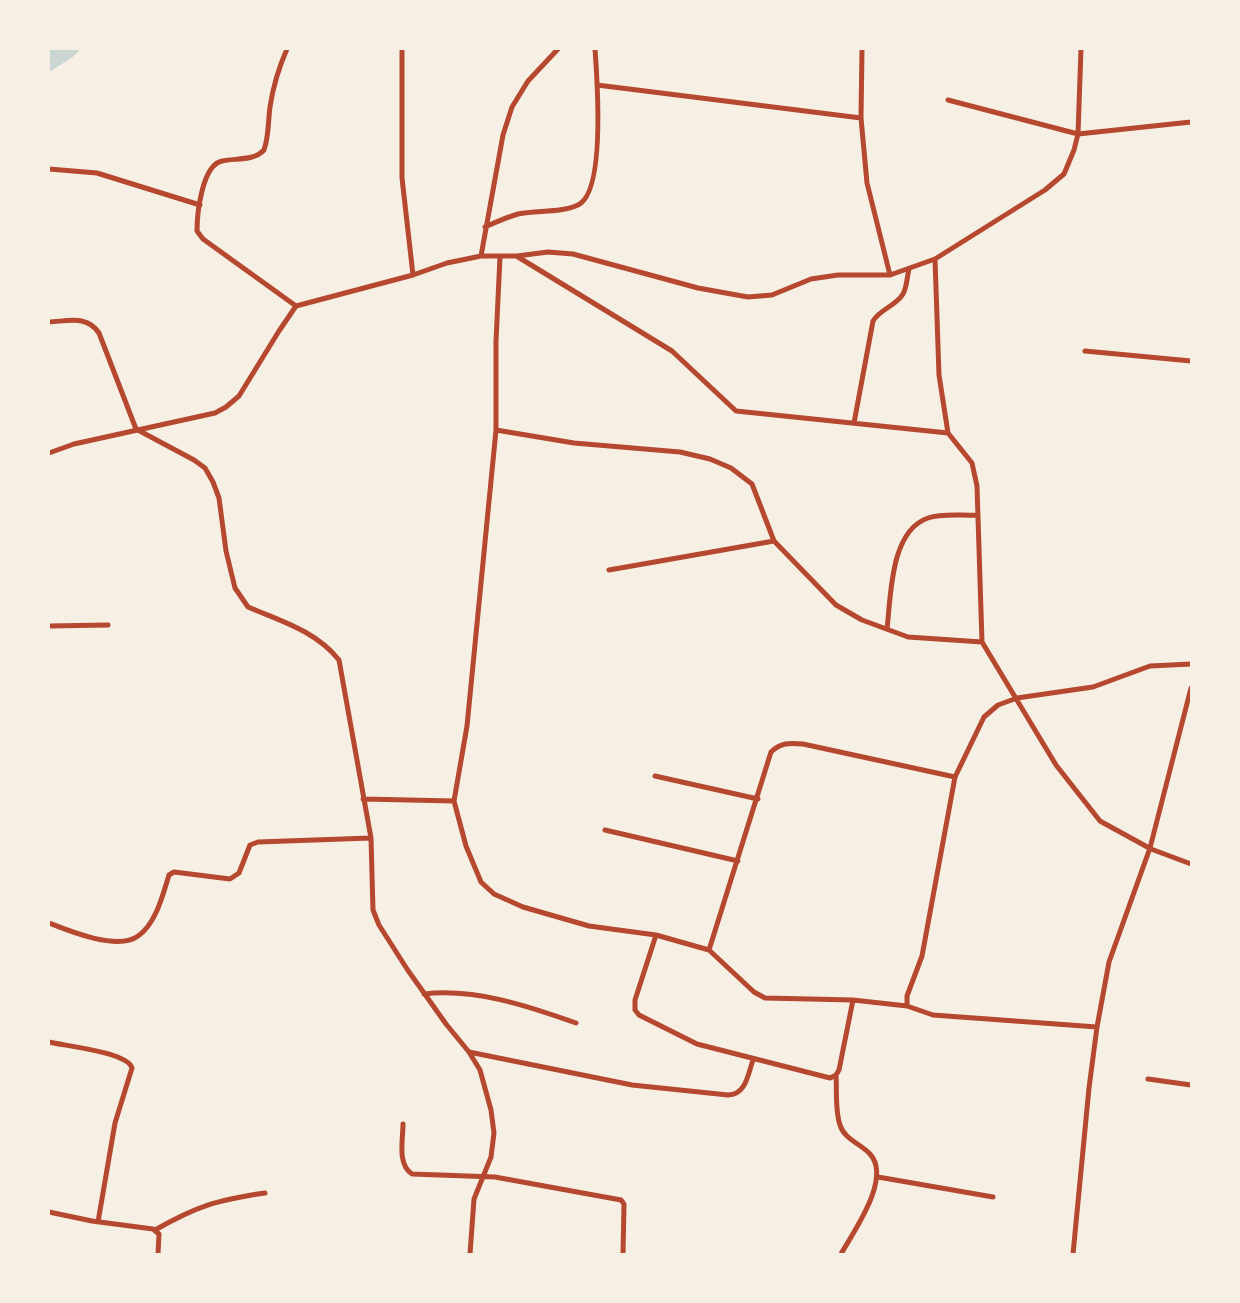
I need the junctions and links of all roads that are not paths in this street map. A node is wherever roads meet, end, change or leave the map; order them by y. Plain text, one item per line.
1 (287, 49) edge
2 (402, 49) edge
3 (558, 49) edge
4 (595, 49) edge
5 (862, 49) edge
6 (1082, 49) edge
7 (598, 85) junction
8 (948, 100) dead end
9 (861, 118) junction
10 (1191, 122) edge
11 (1078, 134) junction
12 (49, 169) edge
13 (200, 205) junction
14 (485, 227) junction
15 (480, 256) junction
16 (518, 256) junction
17 (500, 257) junction
18 (935, 259) junction
19 (909, 269) junction
20 (413, 275) junction
21 (890, 275) junction
22 (296, 306) junction
23 (49, 322) edge
24 (1085, 351) dead end
25 (1191, 361) edge
26 (854, 423) junction
27 (136, 430) junction
28 (496, 430) junction
29 (948, 433) junction
30 (49, 453) edge
31 (978, 515) junction
32 (774, 541) junction
33 (609, 570) dead end
34 (108, 625) dead end
35 (49, 626) edge
36 (887, 629) junction
37 (982, 642) junction
38 (1191, 664) edge
39 (1191, 688) edge
40 (1017, 698) junction
41 (655, 776) dead end
42 (955, 776) junction
43 (363, 799) junction
44 (758, 799) junction
45 (454, 801) junction
46 (605, 830) dead end
47 (371, 838) junction
48 (1150, 848) junction
49 (738, 861) junction
50 (1191, 864) edge
51 (49, 923) edge
52 (656, 935) junction
53 (709, 950) junction
54 (424, 994) junction
55 (853, 1000) junction
56 (907, 1006) junction
57 (576, 1023) dead end
58 (1097, 1027) junction
59 (49, 1042) edge
60 (469, 1052) junction
61 (753, 1060) junction
62 (836, 1076) junction
63 (1148, 1079) dead end
64 (1191, 1084) edge
65 (403, 1124) dead end
66 (482, 1177) junction
67 (878, 1177) junction
68 (265, 1193) dead end
69 (993, 1197) dead end
70 (49, 1212) edge
71 (98, 1222) junction
72 (156, 1230) junction
73 (158, 1254) edge
74 (470, 1254) edge
75 (623, 1254) edge
76 (841, 1254) edge
77 (1073, 1254) edge

1 - 13 street
2 - 20 street
3 - 14 street
4 - 7 street
5 - 9 street
6 - 11 street
7 - 9 street
7 - 14 street
8 - 11 street
9 - 21 street
10 - 11 street
11 - 18 street
12 - 13 street
13 - 22 street
14 - 15 street
15 - 17 street
15 - 20 street
16 - 17 street
16 - 21 street
16 - 26 street
17 - 28 street
18 - 19 street
18 - 29 street
19 - 21 street
19 - 26 street
20 - 22 street
22 - 27 street
23 - 27 street
24 - 25 street
26 - 29 street
27 - 30 street
27 - 43 street
28 - 32 street
28 - 45 street
29 - 31 street
31 - 36 street
31 - 37 street
32 - 33 street
32 - 36 street
34 - 35 street
36 - 37 street
37 - 40 street
38 - 40 street
39 - 48 street
40 - 42 street
40 - 48 street
41 - 44 street
42 - 44 street
42 - 56 street
43 - 45 street
43 - 47 street
44 - 49 street
45 - 52 street
46 - 49 street
47 - 51 street
47 - 54 street
48 - 50 street
48 - 58 street
49 - 53 street
52 - 53 street
52 - 61 street
53 - 55 street
54 - 57 street
54 - 60 street
55 - 56 street
55 - 62 street
56 - 58 street
58 - 77 street
59 - 71 street
60 - 61 street
60 - 66 street
61 - 62 street
62 - 67 street
63 - 64 street
65 - 66 street
66 - 74 street
66 - 75 street
67 - 69 street
67 - 76 street
68 - 72 street
70 - 71 street
71 - 72 street
72 - 73 street

